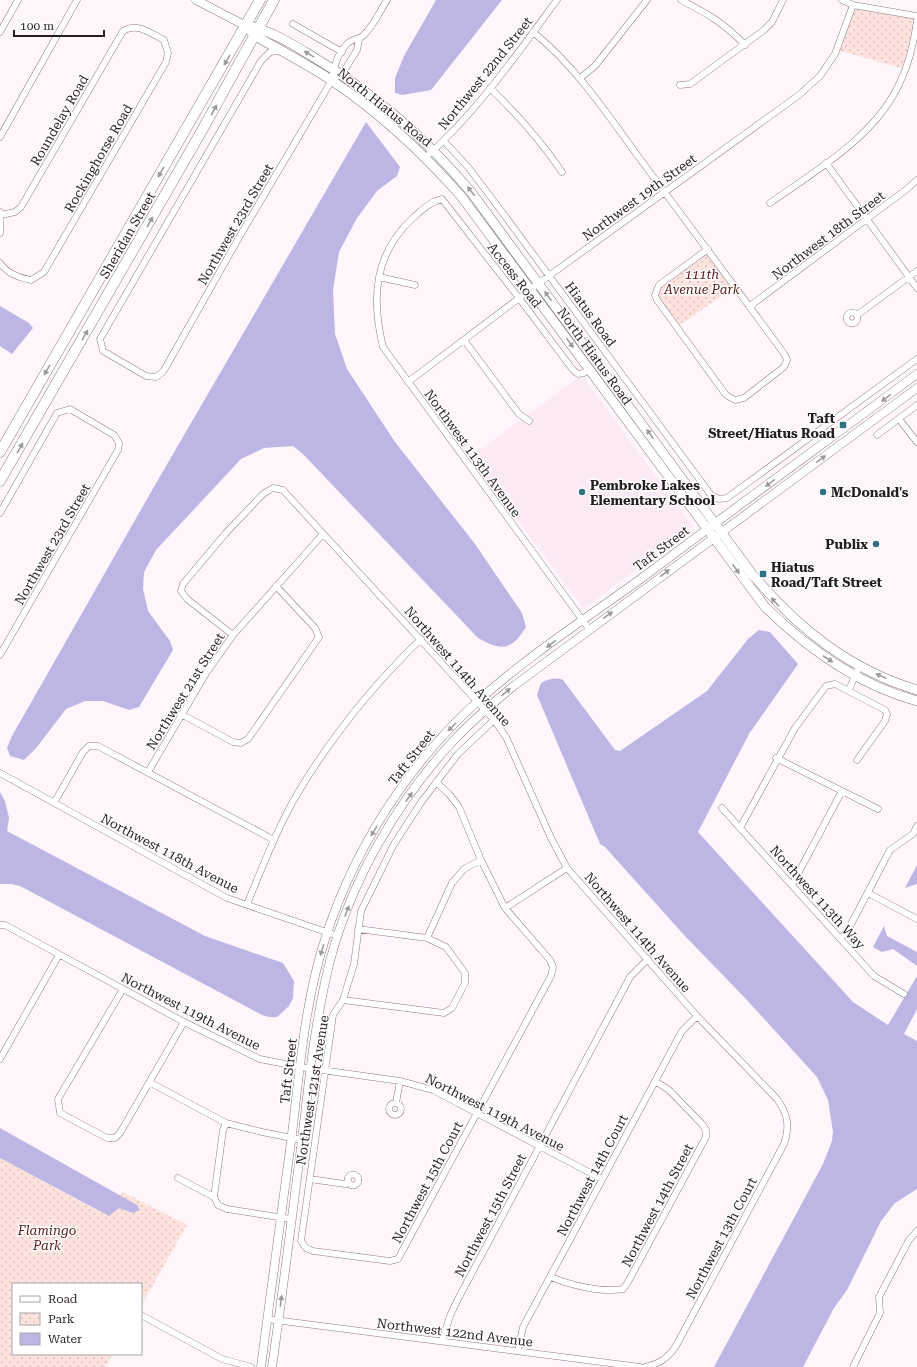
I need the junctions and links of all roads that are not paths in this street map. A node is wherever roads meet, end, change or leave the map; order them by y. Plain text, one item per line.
1 (18, 0) edge
2 (77, 0) edge
3 (196, 0) edge
4 (260, 0) edge
5 (274, 0) edge
6 (557, 0) edge
7 (647, 0) edge
8 (681, 0) edge
9 (783, 0) edge
10 (842, 0) edge
11 (384, 1) edge
12 (854, 5) junction
13 (917, 16) edge
14 (917, 21) edge
15 (293, 24) dead end
16 (246, 26) junction
17 (129, 27) joint
18 (0, 32) edge
19 (257, 32) junction
20 (533, 32) junction
21 (359, 39) junction
22 (745, 45) junction
23 (280, 51) junction
24 (342, 52) junction
25 (333, 68) junction
26 (342, 74) junction
27 (580, 78) junction
28 (332, 80) junction
29 (680, 85) dead end
30 (490, 88) junction
31 (0, 137) edge
32 (444, 141) junction
33 (434, 150) junction
34 (426, 157) junction
35 (826, 163) junction
36 (562, 172) dead end
37 (917, 180) edge
38 (664, 192) junction
39 (770, 203) dead end
40 (0, 213) edge
41 (868, 219) junction
42 (0, 232) edge
43 (708, 249) junction
44 (0, 263) edge
45 (917, 271) edge
46 (550, 276) junction
47 (379, 277) junction
48 (909, 277) junction
49 (539, 283) junction
50 (415, 285) dead end
51 (917, 288) edge
52 (530, 290) junction
53 (519, 298) junction
54 (750, 306) junction
55 (857, 315) dead end
56 (464, 340) junction
57 (917, 359) edge
58 (589, 369) junction
59 (917, 374) edge
60 (408, 382) junction
61 (917, 388) edge
62 (917, 405) edge
63 (899, 419) junction
64 (529, 421) dead end
65 (841, 431) junction
66 (877, 435) dead end
67 (847, 439) junction
68 (917, 442) edge
69 (0, 452) edge
70 (673, 466) junction
71 (790, 469) junction
72 (664, 472) junction
73 (796, 478) junction
74 (0, 481) edge
75 (0, 513) edge
76 (716, 524) junction
77 (707, 529) junction
78 (722, 531) junction
79 (324, 534) junction
80 (713, 538) junction
81 (276, 586) junction
82 (620, 593) junction
83 (627, 602) junction
84 (582, 620) junction
85 (589, 629) junction
86 (233, 635) junction
87 (421, 639) junction
88 (0, 654) edge
89 (859, 666) junction
90 (856, 677) junction
91 (849, 690) junction
92 (917, 690) edge
93 (478, 701) junction
94 (917, 701) edge
95 (485, 710) junction
96 (181, 714) junction
97 (494, 720) junction
98 (776, 758) junction
99 (857, 760) dead end
100 (148, 772) junction
101 (0, 773) edge
102 (436, 782) junction
103 (842, 791) junction
104 (54, 803) junction
105 (388, 808) junction
106 (722, 808) dead end
107 (878, 809) dead end
108 (396, 814) junction
109 (917, 826) edge
110 (740, 828) junction
111 (274, 840) junction
112 (481, 860) junction
113 (567, 868) junction
114 (792, 885) junction
115 (868, 893) junction
116 (247, 904) junction
117 (505, 908) junction
118 (917, 919) edge
119 (0, 925) edge
120 (358, 929) junction
121 (327, 932) junction
122 (338, 936) junction
123 (427, 938) junction
124 (840, 938) junction
125 (60, 955) junction
126 (648, 959) junction
127 (122, 989) junction
128 (904, 994) dead end
129 (343, 1000) junction
130 (697, 1016) junction
131 (184, 1022) junction
132 (0, 1060) edge
133 (300, 1067) junction
134 (310, 1068) junction
135 (324, 1070) junction
136 (400, 1081) junction
137 (655, 1081) junction
138 (151, 1083) junction
139 (396, 1103) dead end
140 (476, 1113) junction
141 (226, 1123) junction
142 (788, 1124) joint
143 (291, 1138) junction
144 (302, 1140) junction
145 (540, 1146) junction
146 (178, 1178) dead end
147 (310, 1179) junction
148 (602, 1179) junction
149 (349, 1183) dead end
150 (214, 1197) junction
151 (280, 1218) junction
152 (291, 1219) junction
153 (917, 1231) edge
154 (398, 1259) joint
155 (551, 1277) junction
156 (142, 1315) edge
157 (267, 1319) junction
158 (279, 1320) junction
159 (442, 1341) junction
160 (518, 1350) junction
161 (251, 1367) edge
162 (261, 1367) edge
163 (272, 1367) edge
164 (640, 1367) edge
165 (644, 1367) edge
166 (853, 1367) edge

1 - 18 street
2 - 31 street
3 - 16 street, North Hiatus Road
4 - 16 main road, Sheridan Street
5 - 19 main road, Sheridan Street
6 - 20 street, Northwest 22nd Street
7 - 27 street
8 - 22 street
9 - 22 street
10 - 12 street
11 - 21 street
12 - 13 street
12 - 38 street, Northwest 19th Street
14 - 35 street
15 - 24 street
16 - 19 main road, North Hiatus Road
16 -> 69 main road, Sheridan Street
17 - 40 street, Roundelay Road
17 - 44 street, Rockinghorse Road
19 - 23 main road, North Hiatus Road
25 -> 19 main road, North Hiatus Road
74 -> 19 main road, Sheridan Street
20 - 27 street
20 - 30 street, Northwest 22nd Street
21 - 24 street
21 - 26 street
22 - 29 street
23 - 28 main road, North Hiatus Road
23 - 28 street, Northwest 23rd Street
24 - 25 street
25 - 26 main road, North Hiatus Road
25 - 28 street
26 - 28 street
26 - 33 main road, North Hiatus Road
27 - 38 street
28 - 34 main road, North Hiatus Road
30 - 32 street, Northwest 22nd Street
30 - 36 street
32 - 33 street, Northwest 22nd Street
32 - 46 street, Hiatus Road
33 - 34 street, Northwest 22nd Street
49 -> 33 main road, North Hiatus Road
34 - 52 main road, North Hiatus Road
35 - 39 street
35 - 41 street
37 - 41 street, Northwest 18th Street
38 - 43 street
38 - 46 street, Northwest 19th Street
40 - 42 street
41 - 48 street
41 - 54 street, Northwest 18th Street
43 - 54 street
43 - 54 street
45 - 48 street
46 - 49 street, Northwest 19th Street
46 - 57 street, Hiatus Road
47 - 50 street
47 - 53 street, Access Road
47 - 60 street, Northwest 113th Avenue
48 - 51 street
48 - 55 street
49 - 52 street, Northwest 19th Street
70 -> 49 main road, North Hiatus Road
52 - 53 street, Northwest 19th Street
52 -> 58 main road, North Hiatus Road
53 - 56 street, Northwest 19th Street
53 - 58 street, Access Road
56 - 60 street, Northwest 19th Street
56 - 64 street
58 - 72 main road, North Hiatus Road
59 -> 65 street, Taft Street
60 - 84 street, Northwest 113th Avenue
61 - 67 street, Taft Street
62 - 63 street
63 - 66 street
63 - 68 street
65 - 67 street
65 - 71 street, Taft Street
73 -> 67 street, Taft Street
70 - 72 main road
70 - 76 main road, North Hiatus Road
71 - 73 street
71 -> 76 street, Taft Street
72 - 77 main road, North Hiatus Road
73 - 78 street, Taft Street
75 - 88 street, Northwest 23rd Street
76 - 77 street, Taft Street
76 - 78 main road, North Hiatus Road
77 - 80 main road, North Hiatus Road
77 - 82 street, Taft Street
78 - 80 street, Taft Street
89 -> 78 main road, North Hiatus Road
79 - 81 street, Northwest 21st Street
79 - 86 street, Northwest 114th Avenue
79 - 87 street, Northwest 114th Avenue
83 -> 80 street, Taft Street
80 -> 90 main road, North Hiatus Road
81 - 86 street, Northwest 21st Street
81 - 96 street
82 - 83 street
82 - 84 street, Taft Street
85 -> 83 street, Taft Street
84 - 85 street, Northwest 113th Avenue
84 -> 93 street, Taft Street
95 -> 85 street, Taft Street
86 - 96 street, Northwest 21st Street
87 - 93 street, Northwest 114th Avenue
87 - 111 street
89 - 90 street
92 -> 89 main road, North Hiatus Road
90 - 91 street
90 - 94 main road, North Hiatus Road
91 - 98 street
91 - 99 street
93 - 95 street, Northwest 114th Avenue
93 -> 105 street, Taft Street
95 - 97 street, Northwest 114th Avenue
108 -> 95 street, Taft Street
96 - 100 street, Northwest 21st Street
97 - 102 street, Northwest 121st Avenue
97 - 113 street, Northwest 114th Avenue
98 - 103 street
98 - 110 street
100 - 104 street
100 - 111 street
101 - 104 street, Northwest 118th Avenue
102 - 112 street
102 - 120 street, Northwest 121st Avenue
103 - 107 street
103 - 114 street
104 - 116 street, Northwest 118th Avenue
105 - 108 street
105 -> 121 street, Taft Street
106 - 110 street, Northwest 113th Way
122 -> 108 street, Taft Street
109 - 115 street
110 - 114 street, Northwest 113th Way
111 - 116 street
112 - 117 street
112 - 123 street
113 - 117 street
113 - 126 street, Northwest 114th Avenue
114 - 124 street, Northwest 113th Way
115 - 118 street
115 - 124 street
116 - 121 street, Northwest 118th Avenue
117 - 140 street, Northwest 15th Court
119 - 125 street, Northwest 119th Avenue
120 - 123 street
120 - 129 street, Northwest 121st Avenue
121 - 122 street, Northwest 118th Avenue
121 -> 133 street, Taft Street
122 - 134 street, Taft Street
123 - 129 street
124 - 128 street, Northwest 113th Way
125 - 127 street, Northwest 119th Avenue
125 - 132 street
126 - 130 street, Northwest 114th Avenue
126 - 145 street, Northwest 15th Street
127 - 131 street, Northwest 119th Avenue
127 - 138 street
129 - 135 street, Northwest 121st Avenue
130 - 137 street, Northwest 14th Court
130 - 142 street, Northwest 114th Avenue
131 - 133 street, Northwest 119th Avenue
131 - 138 street
133 - 134 street, Northwest 119th Avenue
133 - 143 street, Taft Street
134 - 135 street, Northwest 119th Avenue
134 - 144 street, Taft Street
135 - 136 street, Northwest 119th Avenue
135 - 147 street, Northwest 121st Avenue
136 - 139 street
136 - 140 street, Northwest 119th Avenue
137 - 148 street, Northwest 14th Court
137 - 155 street, Northwest 14th Street
138 - 141 street
140 - 145 street, Northwest 119th Avenue
140 - 154 street, Northwest 15th Court
141 - 143 street
141 - 150 street
142 - 165 street, Northwest 13th Court
143 - 144 street
143 - 151 street, Taft Street
144 - 152 street, Taft Street
145 - 148 street, Northwest 119th Avenue
145 - 159 street, Northwest 15th Street
146 - 150 street
147 - 149 street
147 - 154 street, Northwest 121st Avenue
148 - 155 street, Northwest 14th Court
150 - 151 street
151 - 152 street
151 - 157 street, Taft Street
158 -> 152 street, Taft Street
153 - 166 street
155 - 160 street, Northwest 14th Court
156 - 161 street
157 - 158 street, Northwest 122nd Avenue
157 - 162 street, Taft Street
158 - 159 street, Northwest 122nd Avenue
158 - 163 street, Taft Street
159 - 160 street, Northwest 122nd Avenue
160 - 164 street, Northwest 122nd Avenue

